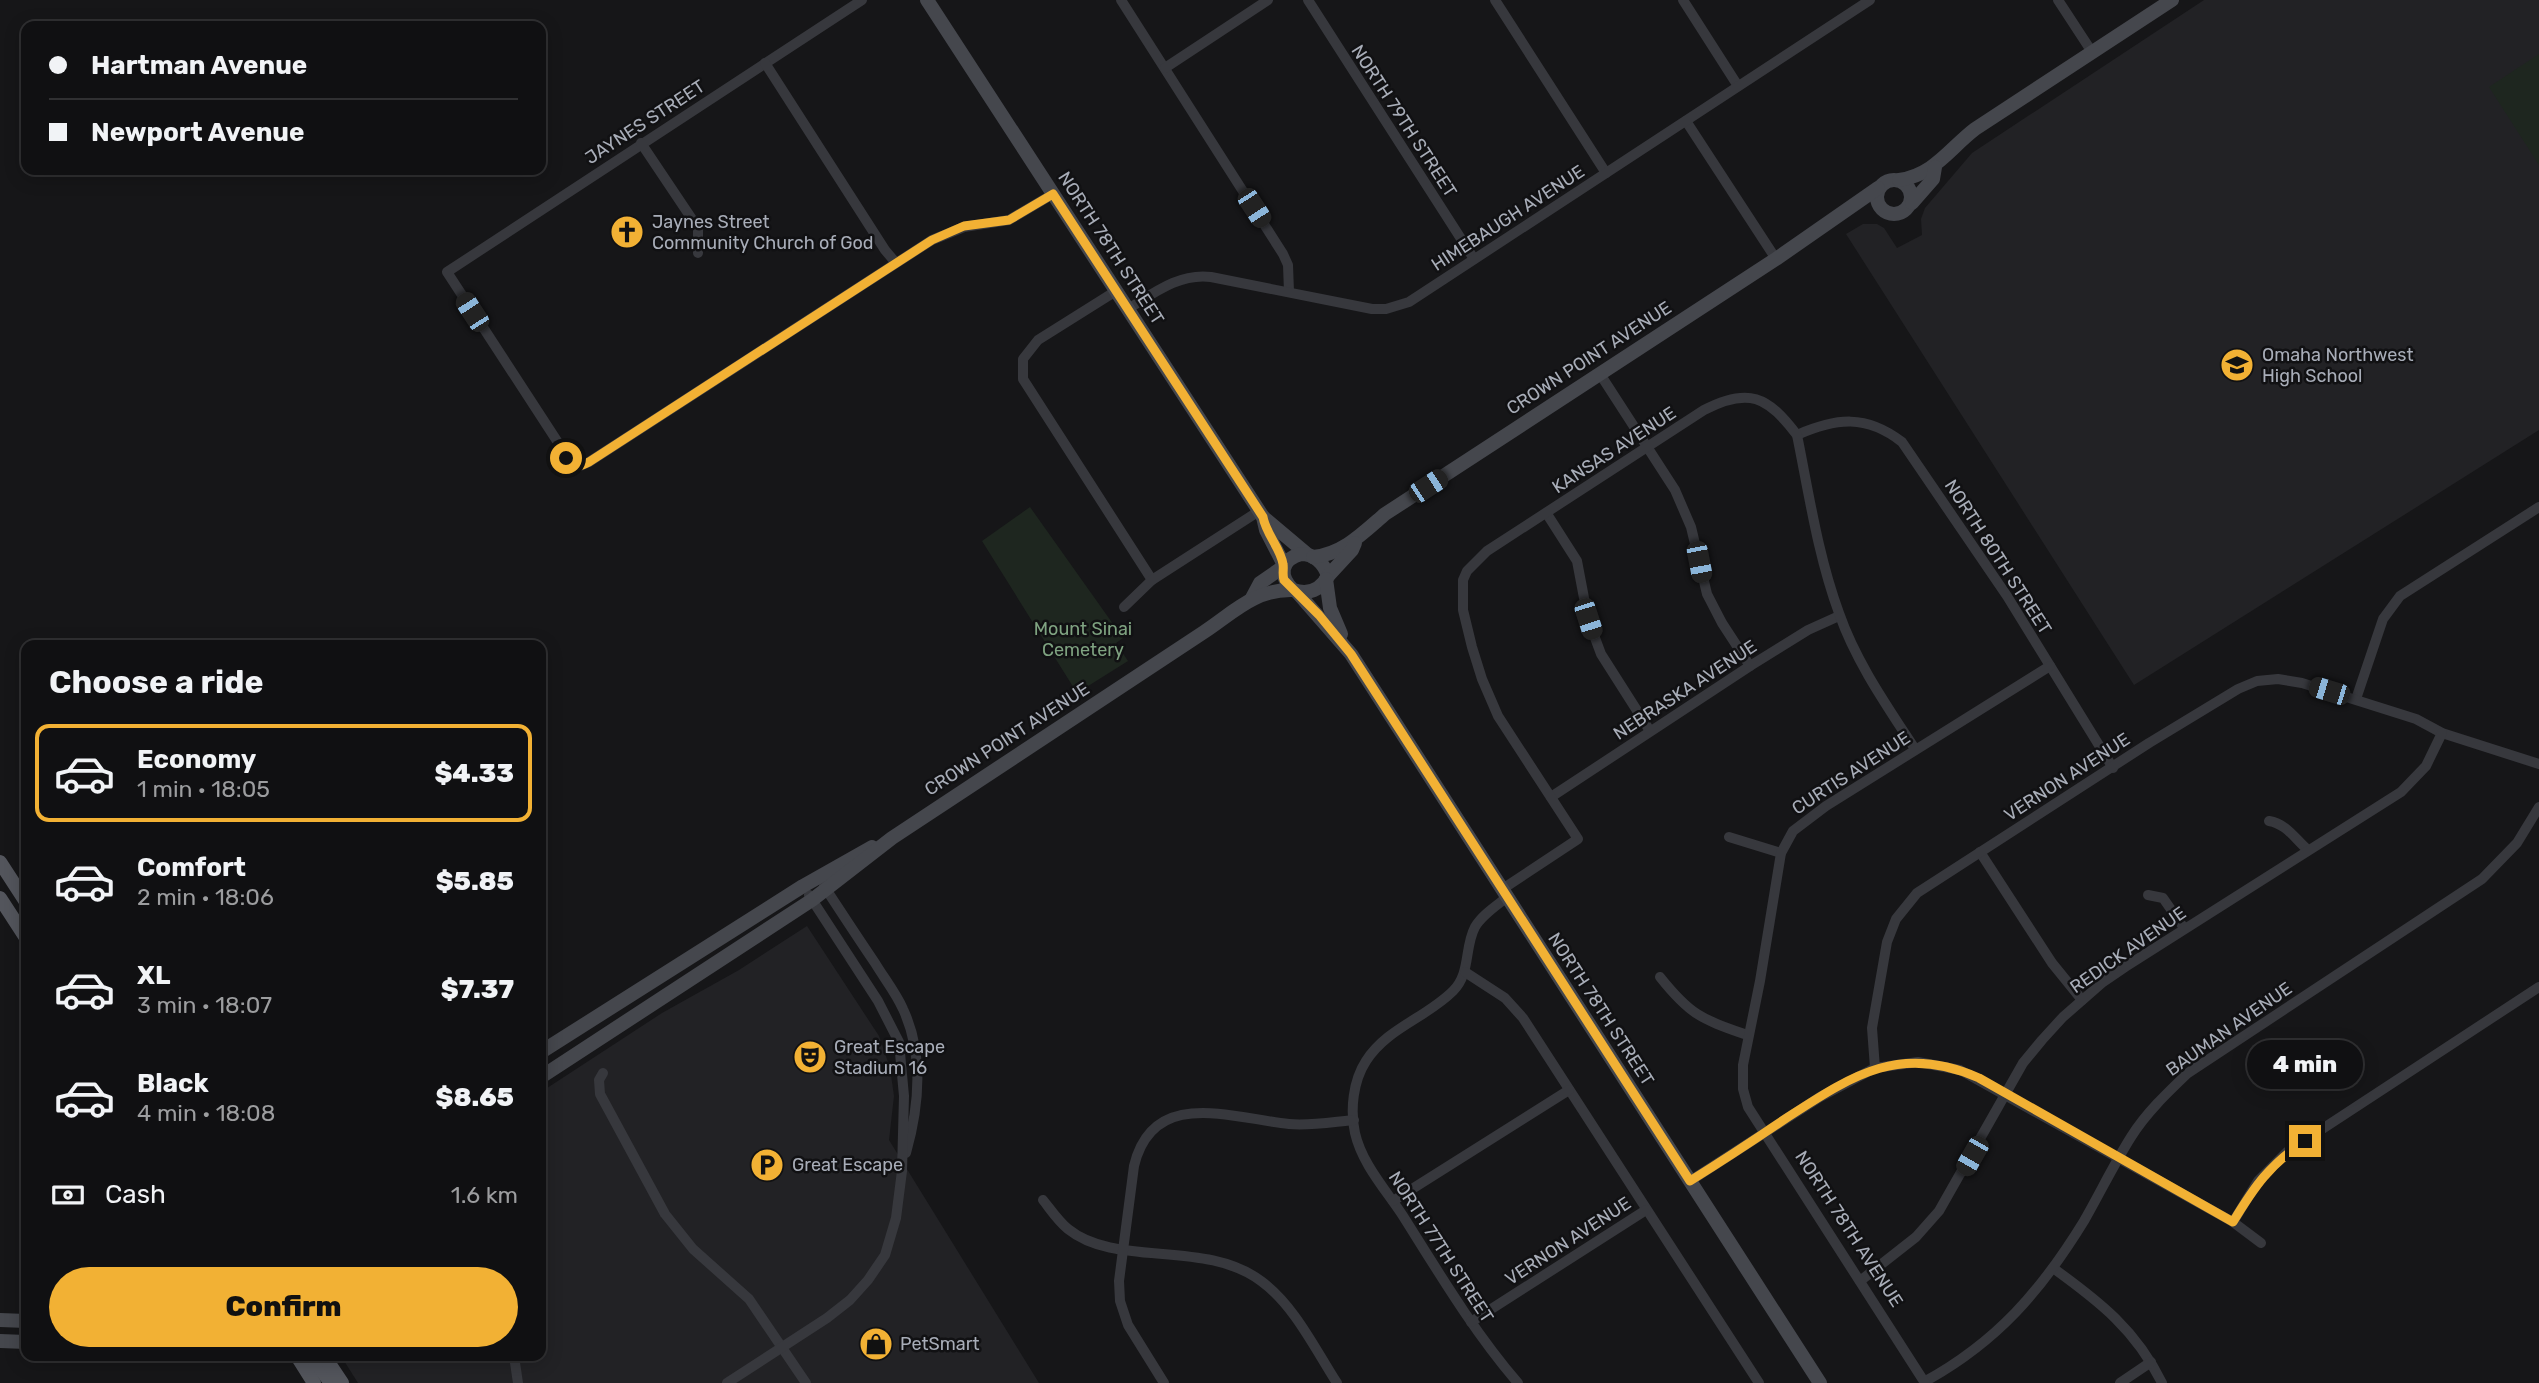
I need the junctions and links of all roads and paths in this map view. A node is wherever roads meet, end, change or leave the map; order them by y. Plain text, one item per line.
1 (862, 0) edge
2 (928, 0) edge
3 (1121, 0) edge
4 (1268, 0) edge
5 (1308, 0) edge
6 (1495, 0) edge
7 (1683, 0) edge
8 (1870, 0) edge
9 (2058, 0) edge
10 (2172, 0) edge
11 (2092, 52) junction
12 (765, 63) junction
13 (1165, 68) junction
14 (1738, 86) junction
15 (1686, 121) junction
16 (641, 143) junction
17 (1935, 167) junction
18 (1606, 173) junction
19 (1899, 180) junction
20 (1878, 188) junction
21 (1053, 194) junction
22 (1912, 203) junction
23 (1882, 209) junction
24 (1844, 214) junction
25 (698, 253) dead end
26 (1474, 259) junction
27 (1776, 259) junction
28 (896, 263) junction
29 (1116, 290) junction
30 (1289, 292) junction
31 (1128, 309) junction
32 (1600, 374) junction
33 (1797, 435) junction
34 (1647, 447) junction
35 (2539, 507) edge
36 (1261, 514) junction
37 (1546, 514) junction
38 (1358, 539) junction
39 (1310, 555) junction
40 (1283, 566) junction
41 (1327, 578) junction
42 (1152, 580) junction
43 (1295, 591) junction
44 (1252, 598) junction
45 (1124, 607) dead end
46 (1839, 616) junction
47 (1351, 654) junction
48 (1750, 666) junction
49 (2050, 666) junction
50 (2356, 699) junction
51 (1650, 731) junction
52 (2442, 733) junction
53 (1915, 750) junction
54 (2539, 764) edge
55 (2113, 768) junction
56 (1550, 797) junction
57 (2539, 807) edge
58 (2269, 821) dead end
59 (1729, 837) dead end
60 (886, 841) junction
61 (2308, 850) junction
62 (1980, 852) junction
63 (1781, 853) junction
64 (0, 862) edge
65 (818, 877) junction
66 (803, 886) junction
67 (827, 891) junction
68 (21, 894) edge
69 (1504, 894) junction
70 (2148, 895) dead end
71 (813, 900) junction
72 (21, 901) edge
73 (2, 907) edge
74 (2185, 928) junction
75 (21, 932) edge
76 (1465, 972) junction
77 (1660, 977) dead end
78 (2539, 987) edge
79 (2082, 1000) junction
80 (1747, 1035) junction
81 (913, 1039) junction
82 (898, 1042) junction
83 (546, 1049) edge
84 (1875, 1068) junction
85 (603, 1073) dead end
86 (546, 1074) edge
87 (1569, 1090) junction
88 (2006, 1094) junction
89 (1744, 1095) joint
90 (1354, 1120) junction
91 (1764, 1133) junction
92 (2119, 1159) junction
93 (902, 1171) junction
94 (1690, 1181) junction
95 (1043, 1200) dead end
96 (1393, 1201) junction
97 (1646, 1210) junction
98 (2233, 1222) junction
99 (2261, 1243) dead end
100 (1123, 1248) junction
101 (2053, 1268) junction
102 (1860, 1281) junction
103 (0, 1320) edge
104 (21, 1321) edge
105 (1471, 1322) junction
106 (0, 1341) edge
107 (21, 1342) edge
108 (782, 1346) junction
109 (300, 1361) edge
110 (315, 1361) edge
111 (327, 1361) edge
112 (515, 1361) edge
113 (2151, 1362) junction
114 (1924, 1382) edge
115 (314, 1383) edge
116 (331, 1383) edge
117 (342, 1383) edge
118 (518, 1383) edge
119 (727, 1383) edge
120 (806, 1383) edge
121 (1164, 1383) edge
122 (1337, 1383) edge
123 (1518, 1383) edge
124 (1759, 1383) edge
125 (1820, 1383) edge
126 (2120, 1383) edge
127 (2162, 1383) edge

1 - 12 street, JAYNES STREET
2 - 21 main road, NORTH 78TH STREET
3 - 13 street
4 - 13 street
5 - 26 street, NORTH 79TH STREET
6 - 18 street
7 - 14 street
8 - 14 street, HIMEBAUGH AVENUE
9 - 11 street
10 - 11 main road
11 - 17 main road
12 - 16 street, JAYNES STREET
12 - 28 street
13 - 30 street
14 - 15 street, HIMEBAUGH AVENUE
15 - 18 street, HIMEBAUGH AVENUE
15 - 27 street
16 - 25 street
16 - 28 street, JAYNES STREET
17 - 19 main road
17 - 22 main road
18 - 26 street, HIMEBAUGH AVENUE
19 - 20 main road
19 - 22 main road
20 - 23 main road
20 - 24 main road, CROWN POINT AVENUE
21 - 28 street
21 - 29 main road, NORTH 78TH STREET
22 - 23 main road
23 - 24 main road, CROWN POINT AVENUE
24 - 27 main road, CROWN POINT AVENUE
26 - 30 street, HIMEBAUGH AVENUE
27 - 32 main road, CROWN POINT AVENUE
29 - 31 main road, NORTH 78TH STREET
29 - 42 street
30 - 31 street, HIMEBAUGH AVENUE
31 - 36 main road, NORTH 78TH STREET
32 - 34 street
32 - 38 main road, CROWN POINT AVENUE
33 - 34 street, KANSAS AVENUE
33 - 46 street
33 - 49 street, NORTH 80TH STREET
34 - 37 street, KANSAS AVENUE
34 - 48 street
35 - 50 street
36 - 39 main road
36 - 40 main road
36 - 42 street
37 - 51 street
37 - 56 street, KANSAS AVENUE
38 - 39 main road, CROWN POINT AVENUE
38 - 41 main road, CROWN POINT AVENUE
39 - 40 main road
39 - 41 main road
40 - 43 main road
40 - 44 main road, CROWN POINT AVENUE
41 - 43 main road
41 - 47 main road
42 - 45 street
43 - 44 main road, CROWN POINT AVENUE
43 - 47 main road
44 - 60 main road, CROWN POINT AVENUE
46 - 48 street, NEBRASKA AVENUE
46 - 53 street
47 - 69 main road, NORTH 78TH STREET
48 - 51 street, NEBRASKA AVENUE
49 - 53 street, CURTIS AVENUE
49 - 55 street, NORTH 80TH STREET
50 - 52 street, VERNON AVENUE
50 - 55 street, VERNON AVENUE
51 - 56 street, NEBRASKA AVENUE
52 - 54 street, VERNON AVENUE
52 - 61 street, REDICK AVENUE
53 - 63 street, CURTIS AVENUE
55 - 62 street, VERNON AVENUE
56 - 69 street
57 - 92 street, BAUMAN AVENUE
58 - 61 street
59 - 63 street
60 - 65 main road, CROWN POINT AVENUE
60 - 67 main road, CROWN POINT AVENUE
61 - 74 street, REDICK AVENUE
62 - 79 street
62 - 84 street, VERNON AVENUE
63 - 80 street, CURTIS AVENUE
64 - 68 main road
65 - 66 main road, CROWN POINT AVENUE
65 - 67 street
66 - 71 street
66 - 83 main road, CROWN POINT AVENUE
67 - 71 main road, CROWN POINT AVENUE
67 - 81 street
69 - 76 street
69 - 94 main road, NORTH 78TH STREET
70 - 74 street
71 - 82 street
71 - 86 main road, CROWN POINT AVENUE
72 - 73 street
73 - 75 main road
74 - 79 street, REDICK AVENUE
76 - 87 street
76 - 90 street
77 - 80 street
78 - 98 street
79 - 88 street, REDICK AVENUE
80 - 89 street, CURTIS AVENUE
81 - 82 street
81 - 93 street
82 - 93 street
84 - 88 street
84 - 91 street
85 - 108 street
87 - 96 street
87 - 97 street
88 - 92 street
88 - 102 street, REDICK AVENUE
89 - 91 street, NORTH 78TH AVENUE
90 - 96 street, NORTH 77TH STREET
90 - 100 street
91 - 94 street
91 - 102 street, NORTH 78TH AVENUE
92 - 98 street
92 - 101 street, BAUMAN AVENUE
93 - 108 street
94 - 125 main road, NORTH 78TH STREET
95 - 100 street
96 - 105 street, NORTH 77TH STREET
97 - 105 street, VERNON AVENUE
97 - 124 street
98 - 99 street
100 - 121 street
100 - 122 street
101 - 113 street
101 - 114 street, BAUMAN AVENUE
102 - 114 street, NORTH 78TH AVENUE
103 - 104 main road
105 - 123 street, NORTH 77TH STREET
106 - 107 main road
108 - 119 street
108 - 120 street
109 - 115 main road
110 - 116 main road
111 - 117 main road
112 - 118 street
113 - 126 street
113 - 127 street

